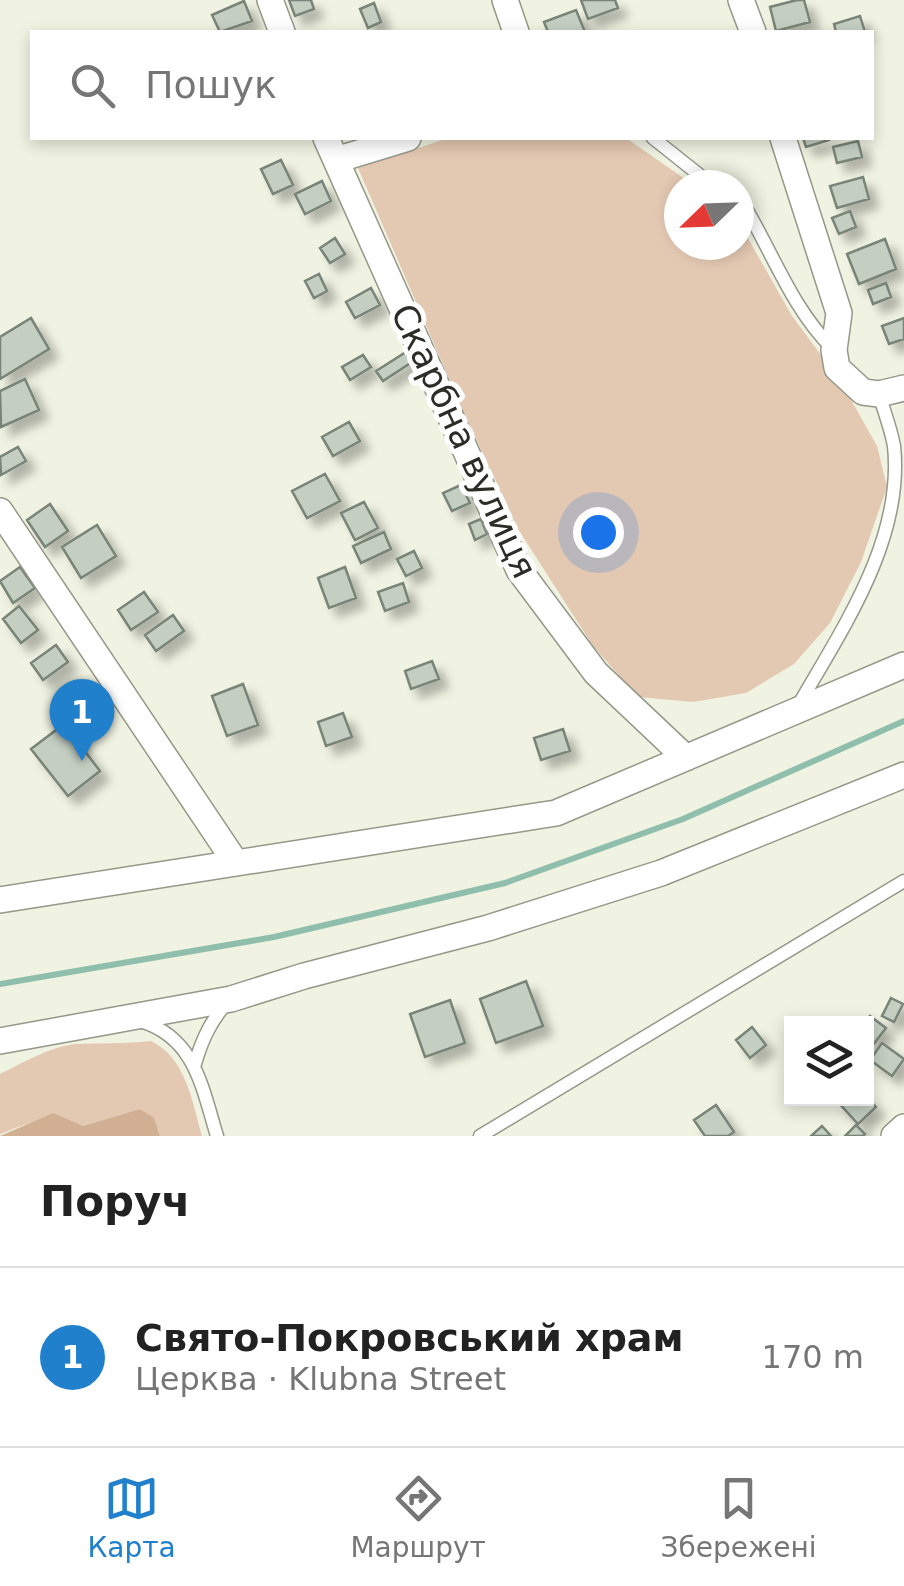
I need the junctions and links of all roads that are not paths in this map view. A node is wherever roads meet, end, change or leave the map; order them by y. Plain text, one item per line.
1 (270, 0) edge
2 (505, 0) edge
3 (281, 30) edge
4 (515, 30) edge
5 (394, 140) edge
6 (656, 140) edge
7 (784, 140) edge
8 (331, 149) edge
9 (693, 170) edge
10 (754, 224) edge
11 (834, 350) junction
12 (891, 391) edge
13 (0, 511) edge
14 (904, 665) edge
15 (794, 712) junction
16 (686, 758) junction
17 (904, 775) edge
18 (236, 863) junction
19 (904, 881) edge
20 (0, 900) edge
21 (231, 999) junction
22 (132, 1018) junction
23 (0, 1041) edge
24 (195, 1064) junction
25 (904, 1127) edge
26 (217, 1136) edge
27 (480, 1136) edge
28 (894, 1136) edge

1 - 3 street
2 - 4 street
5 - 8 street
6 - 9 lane
7 - 11 street
8 - 16 street, Скарбна вулиця
10 - 11 lane
11 - 12 street
12 - 15 lane
13 - 18 street
14 - 15 street
15 - 16 street
16 - 18 street
17 - 21 street
18 - 20 street
19 - 27 lane
21 - 22 street
21 - 24 lane
22 - 23 street
22 - 24 lane
24 - 26 lane
25 - 28 street

